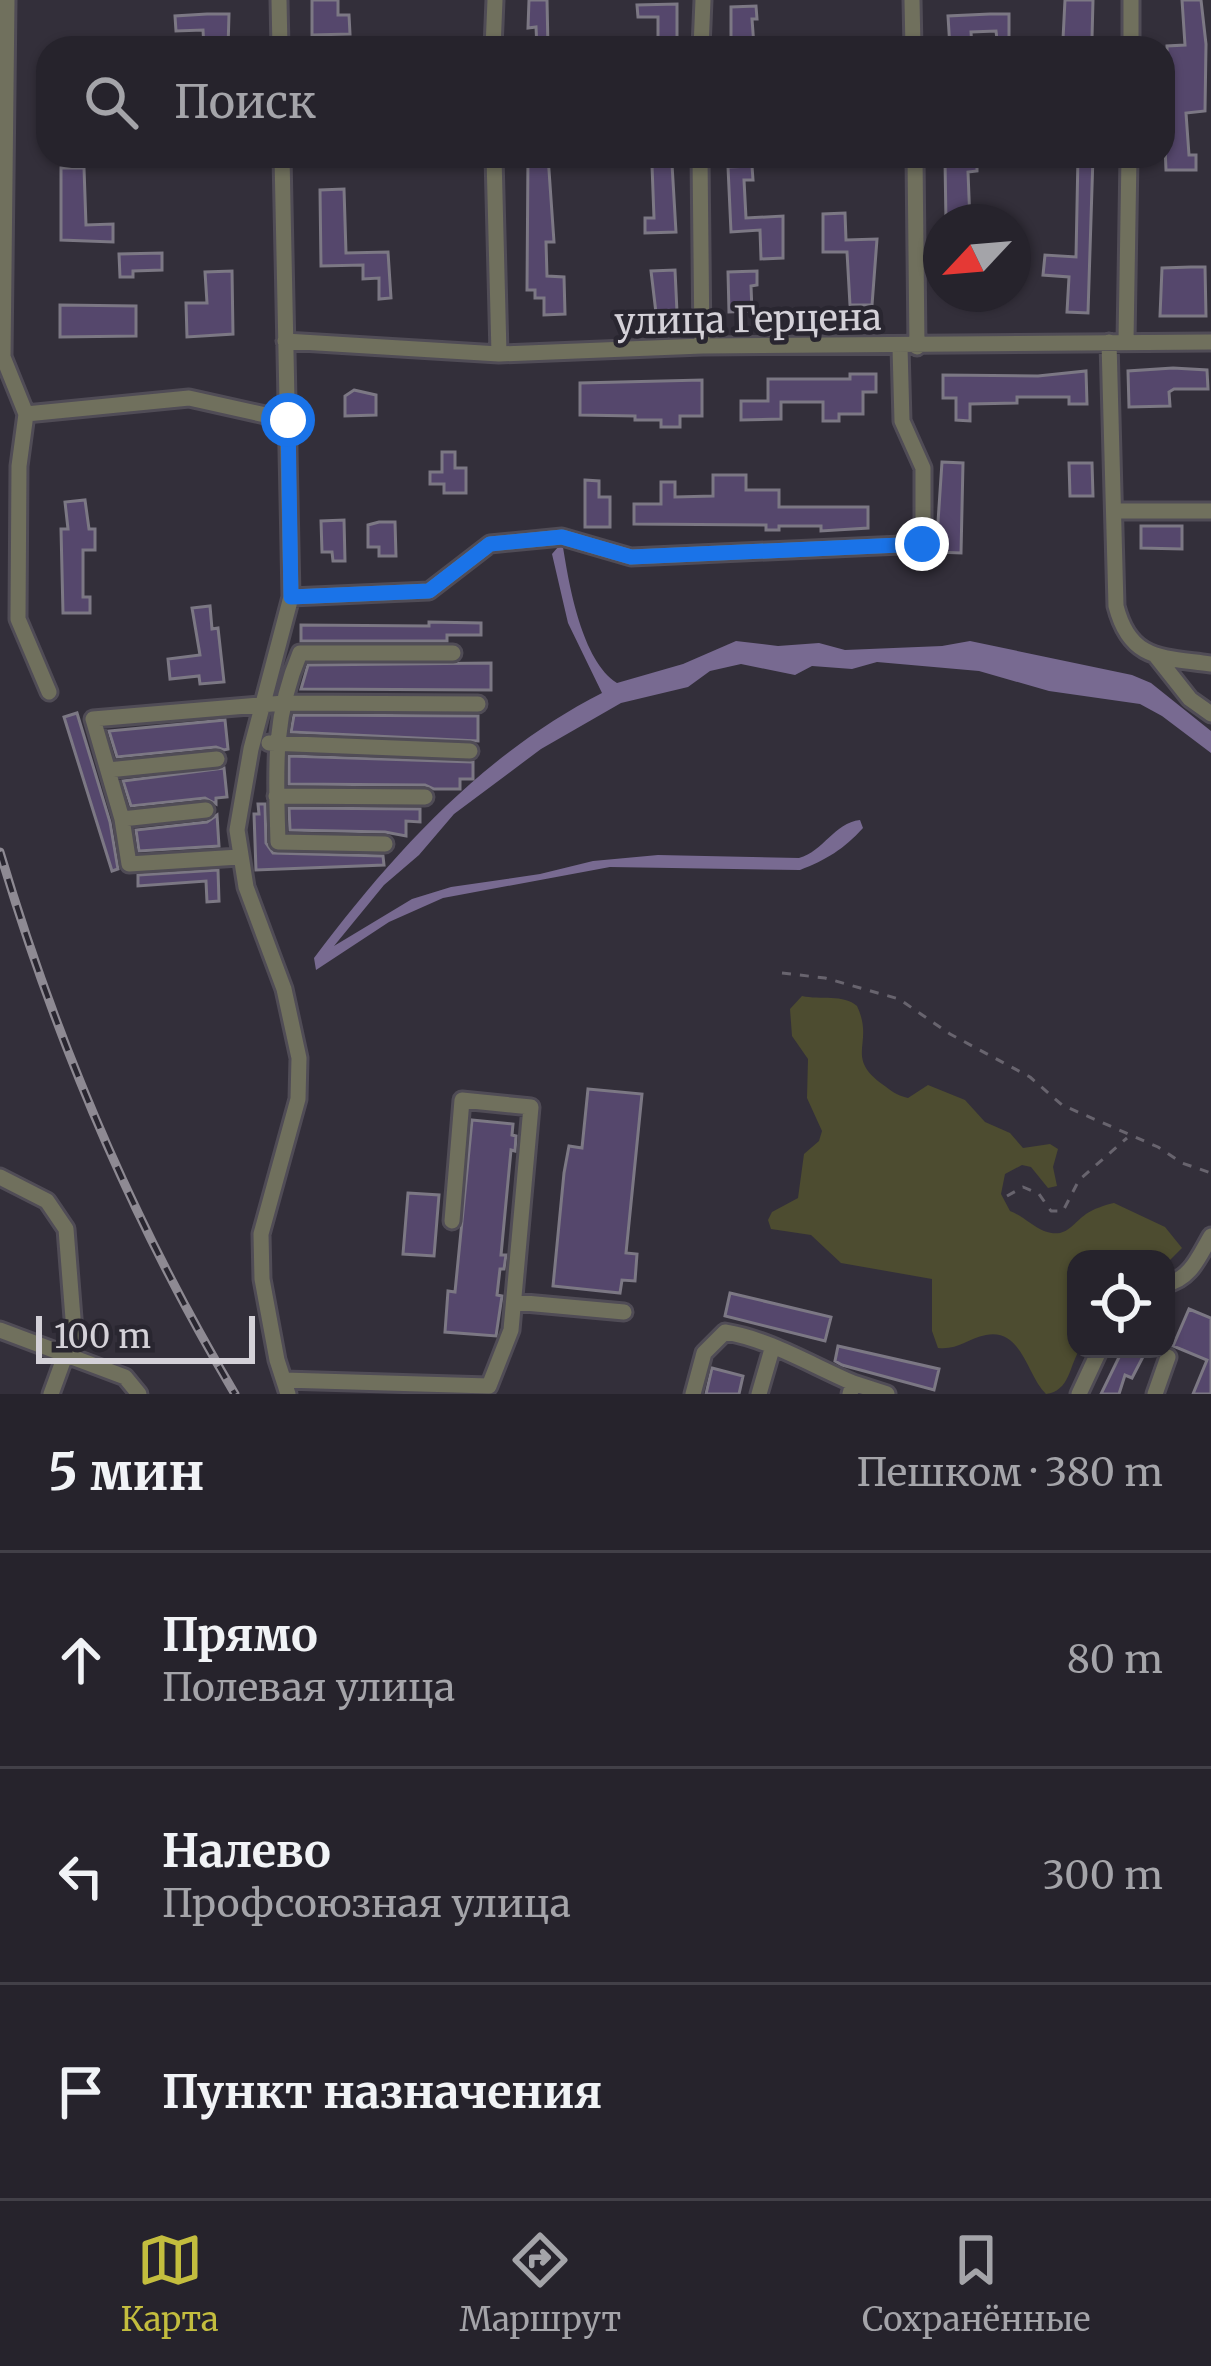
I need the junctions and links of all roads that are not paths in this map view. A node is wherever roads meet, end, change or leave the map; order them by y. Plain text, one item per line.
1 (7, 0) edge
2 (279, 0) edge
3 (495, 0) edge
4 (703, 0) edge
5 (912, 0) edge
6 (1131, 0) edge
7 (280, 36) edge
8 (494, 36) edge
9 (702, 36) edge
10 (913, 36) edge
11 (1131, 36) edge
12 (282, 168) edge
13 (494, 168) edge
14 (700, 168) edge
15 (914, 168) edge
16 (1128, 168) edge
17 (285, 341) junction
18 (1118, 342) junction
19 (1211, 342) edge
20 (702, 346) junction
21 (909, 347) junction
22 (499, 354) junction
23 (2, 357) edge
24 (26, 414) junction
25 (288, 420) junction
26 (1114, 511) junction
27 (1211, 511) edge
28 (291, 597) junction
29 (453, 653) dead end
30 (1156, 656) junction
31 (1211, 664) edge
32 (50, 692) dead end
33 (284, 703) junction
34 (478, 704) dead end
35 (262, 706) junction
36 (1211, 713) edge
37 (254, 739) junction
38 (275, 745) junction
39 (470, 751) dead end
40 (217, 759) dead end
41 (108, 770) junction
42 (277, 796) junction
43 (425, 797) dead end
44 (206, 810) dead end
45 (122, 819) junction
46 (385, 844) dead end
47 (239, 857) junction
48 (0, 1177) edge
49 (452, 1221) dead end
50 (1211, 1236) edge
51 (1175, 1282) edge
52 (514, 1302) junction
53 (624, 1312) dead end
54 (0, 1330) edge
55 (772, 1349) junction
56 (67, 1353) junction
57 (1096, 1358) edge
58 (1168, 1358) edge
59 (286, 1387) edge
60 (851, 1388) edge
61 (450, 1390) edge
62 (491, 1390) edge
63 (51, 1394) edge
64 (139, 1394) edge
65 (693, 1394) edge
66 (759, 1394) edge
67 (886, 1394) edge
68 (1079, 1394) edge
69 (1155, 1394) edge

1 - 23 street
2 - 7 street
3 - 8 street
4 - 9 street
5 - 10 street
6 - 11 street
12 - 17 street
13 - 22 street
14 - 20 street
15 - 21 street
16 - 18 street
17 - 22 street, улица Герцена
17 - 25 street
18 - 19 street, улица Герцена
18 - 21 street, улица Герцена
18 - 26 street
20 - 21 street, улица Герцена
20 - 22 street, улица Герцена
21 - 28 street
23 - 24 street
24 - 25 street
24 - 32 street
25 - 28 street
26 - 27 street
26 - 30 street
28 - 35 street
29 - 33 street
30 - 31 street
30 - 36 street
33 - 34 street
33 - 35 street
33 - 38 street
35 - 37 street
35 - 41 street
37 - 38 street
37 - 47 street
38 - 39 street
38 - 42 street
40 - 41 street
41 - 45 street
42 - 43 street
42 - 46 street
44 - 45 street
45 - 47 street
47 - 59 street
48 - 56 street
49 - 52 street
50 - 51 street
52 - 53 street
52 - 62 street
54 - 56 street
55 - 60 street
55 - 65 street
55 - 66 street
56 - 63 street
56 - 64 street
57 - 68 street
58 - 69 street
59 - 61 street
60 - 67 street
61 - 62 street

